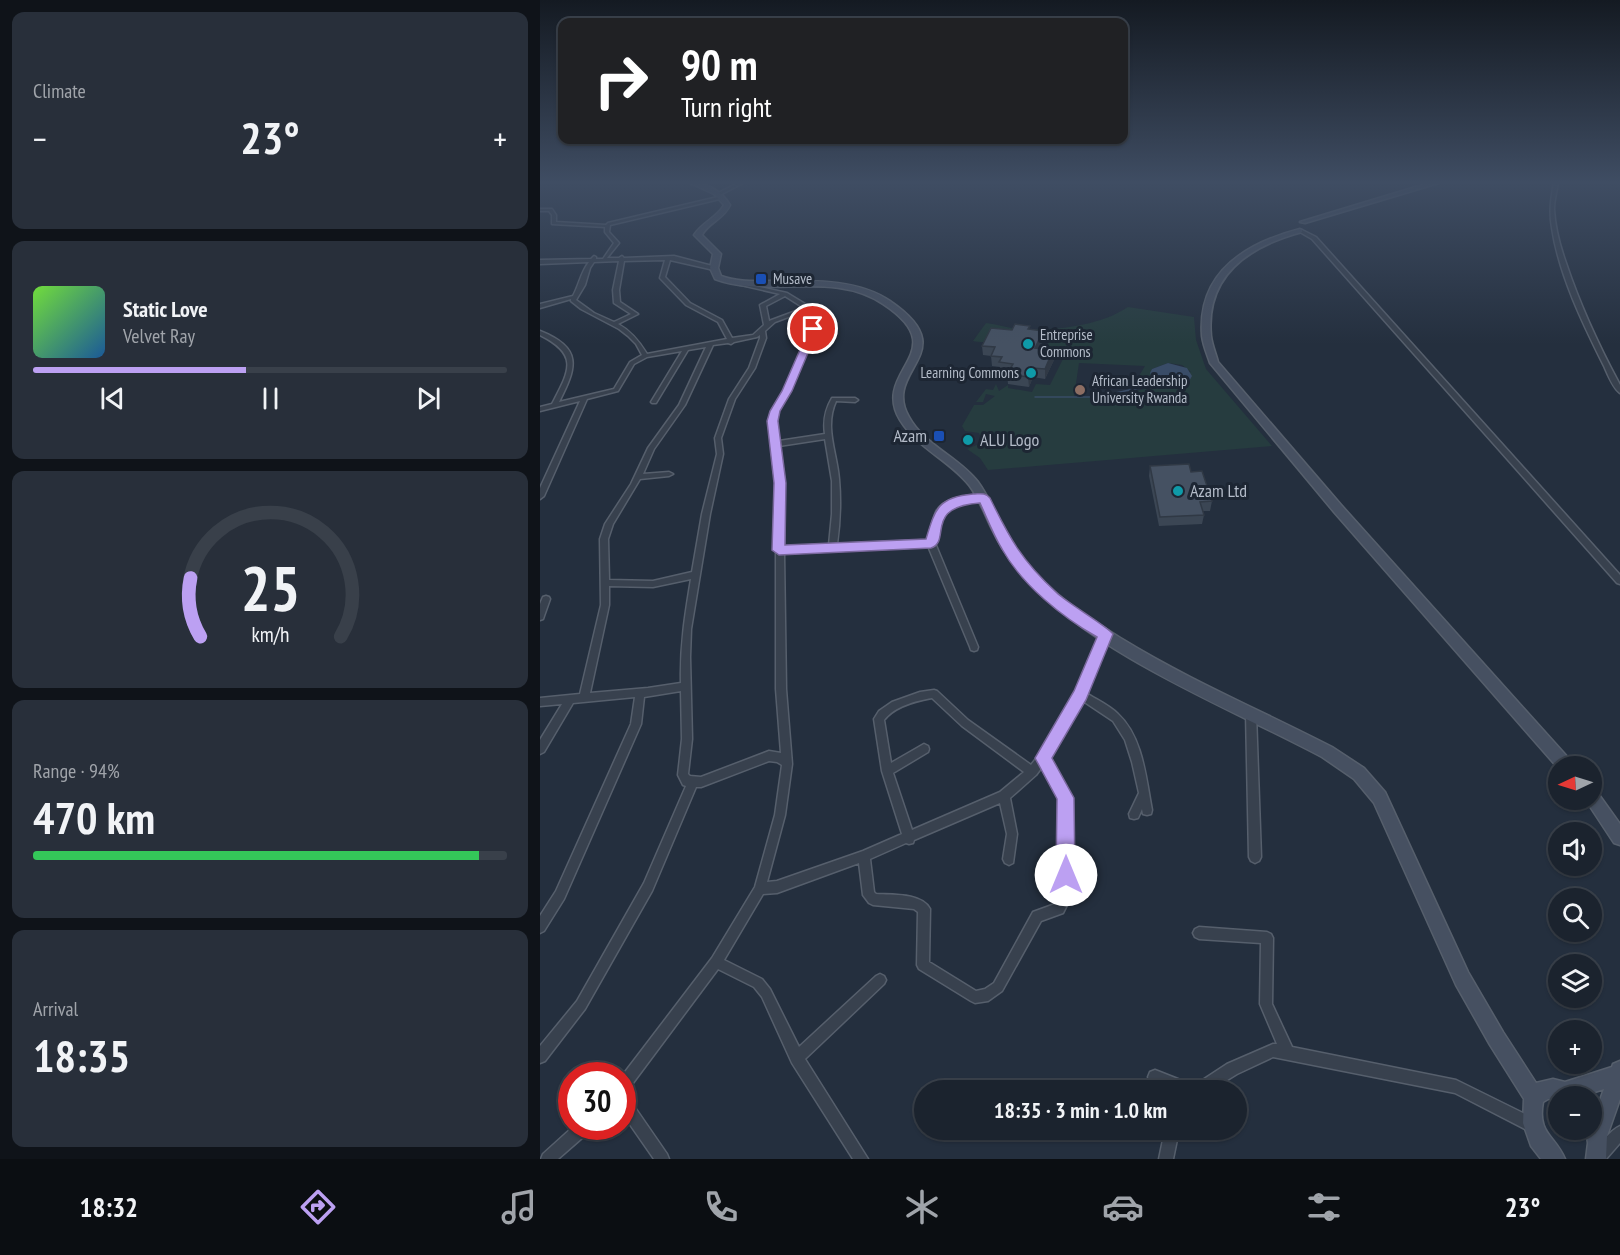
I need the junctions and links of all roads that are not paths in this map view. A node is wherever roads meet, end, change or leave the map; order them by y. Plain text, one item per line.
1 (611, 236) edge
2 (699, 236) edge
3 (1275, 236) edge
4 (1310, 236) edge
5 (1557, 236) edge
6 (1314, 238) joint
7 (594, 258) junction
8 (605, 258) junction
9 (622, 258) junction
10 (668, 258) junction
11 (540, 262) edge
12 (714, 267) junction
13 (730, 281) junction
14 (785, 294) junction
15 (572, 297) junction
16 (540, 306) edge
17 (808, 308) junction
18 (616, 323) junction
19 (765, 327) junction
20 (540, 333) edge
21 (731, 342) junction
22 (710, 345) junction
23 (686, 349) junction
24 (645, 356) junction
25 (1620, 391) edge
26 (585, 397) junction
27 (855, 400) dead end
28 (654, 402) dead end
29 (555, 404) junction
30 (540, 409) edge
31 (828, 436) junction
32 (776, 444) junction
33 (669, 474) dead end
34 (638, 477) junction
35 (540, 496) edge
36 (984, 498) junction
37 (931, 543) junction
38 (833, 547) junction
39 (779, 550) junction
40 (697, 574) junction
41 (1620, 581) edge
42 (604, 583) junction
43 (546, 599) dead end
44 (540, 616) edge
45 (1106, 634) junction
46 (974, 647) dead end
47 (685, 686) junction
48 (640, 693) junction
49 (1080, 695) junction
50 (584, 698) junction
51 (570, 699) junction
52 (540, 702) edge
53 (1251, 712) junction
54 (540, 748) edge
55 (924, 749) dead end
56 (1557, 756) edge
57 (1043, 758) junction
58 (787, 764) junction
59 (887, 771) junction
60 (1032, 772) junction
61 (692, 783) junction
62 (1144, 792) junction
63 (1004, 796) junction
64 (1147, 810) dead end
65 (1601, 810) edge
66 (1134, 814) dead end
67 (1620, 837) edge
68 (909, 839) junction
69 (864, 856) junction
70 (1256, 858) dead end
71 (1010, 859) dead end
72 (760, 890) junction
73 (540, 927) edge
74 (1199, 933) dead end
75 (716, 962) junction
76 (880, 980) dead end
77 (1287, 1052) junction
78 (540, 1056) edge
79 (797, 1058) junction
80 (636, 1068) edge
81 (1618, 1073) edge
82 (1155, 1077) dead end
83 (1163, 1080) edge
84 (1216, 1080) edge
85 (1588, 1086) edge
86 (1548, 1088) edge
87 (1534, 1097) junction
88 (1602, 1109) edge
89 (636, 1121) edge
90 (1532, 1125) junction
91 (1620, 1133) edge
92 (569, 1140) edge
93 (1170, 1140) edge
94 (1595, 1140) edge
95 (1549, 1156) edge
96 (548, 1159) edge
97 (662, 1159) edge
98 (861, 1159) edge
99 (1166, 1159) edge
100 (1597, 1159) edge

1 - 8 street
2 - 12 main road
3 - 56 main road
4 - 6 street
5 - 25 street
6 - 41 street
7 - 8 street
7 - 11 street
7 - 15 street
8 - 9 street
9 - 10 street
9 - 18 street
10 - 12 street
10 - 21 street
12 - 13 main road
13 - 14 street
13 - 36 main road
14 - 17 street
14 - 19 street
15 - 16 street
15 - 18 street
17 - 19 street
17 - 32 street
18 - 24 street
19 - 21 street
19 - 40 street
20 - 29 street
21 - 22 street
22 - 23 street
22 - 34 street
23 - 24 street
23 - 28 street
24 - 26 street
26 - 29 street
26 - 35 street
27 - 31 street
29 - 30 street
31 - 32 street
31 - 38 street
32 - 39 street
33 - 34 street
34 - 42 street
36 - 37 street
36 - 45 main road
37 - 38 street
37 - 46 street
38 - 39 street
39 - 58 street
40 - 42 street
40 - 47 street
42 - 50 street
43 - 44 street
45 - 49 street
45 - 53 main road
47 - 48 street
47 - 61 street
48 - 50 street
48 - 73 street
49 - 57 street
49 - 62 street
50 - 51 street
51 - 52 street
51 - 54 street
53 - 70 street
53 - 87 main road
55 - 59 street
57 - 60 street
57 - 69 street
58 - 61 street
58 - 72 street
59 - 60 street
59 - 68 street
60 - 63 street
61 - 78 street
62 - 64 street
62 - 66 street
63 - 68 street
63 - 71 street
65 - 67 main road
68 - 69 street
69 - 72 street
72 - 75 street
74 - 77 street
75 - 79 street
75 - 80 street
76 - 79 street
77 - 84 street
77 - 90 street
79 - 98 street
81 - 85 main road
81 - 88 main road
82 - 83 street
86 - 87 main road
87 - 90 main road
89 - 97 street
90 - 95 main road
91 - 100 street
92 - 96 street
93 - 99 street
94 - 100 main road

